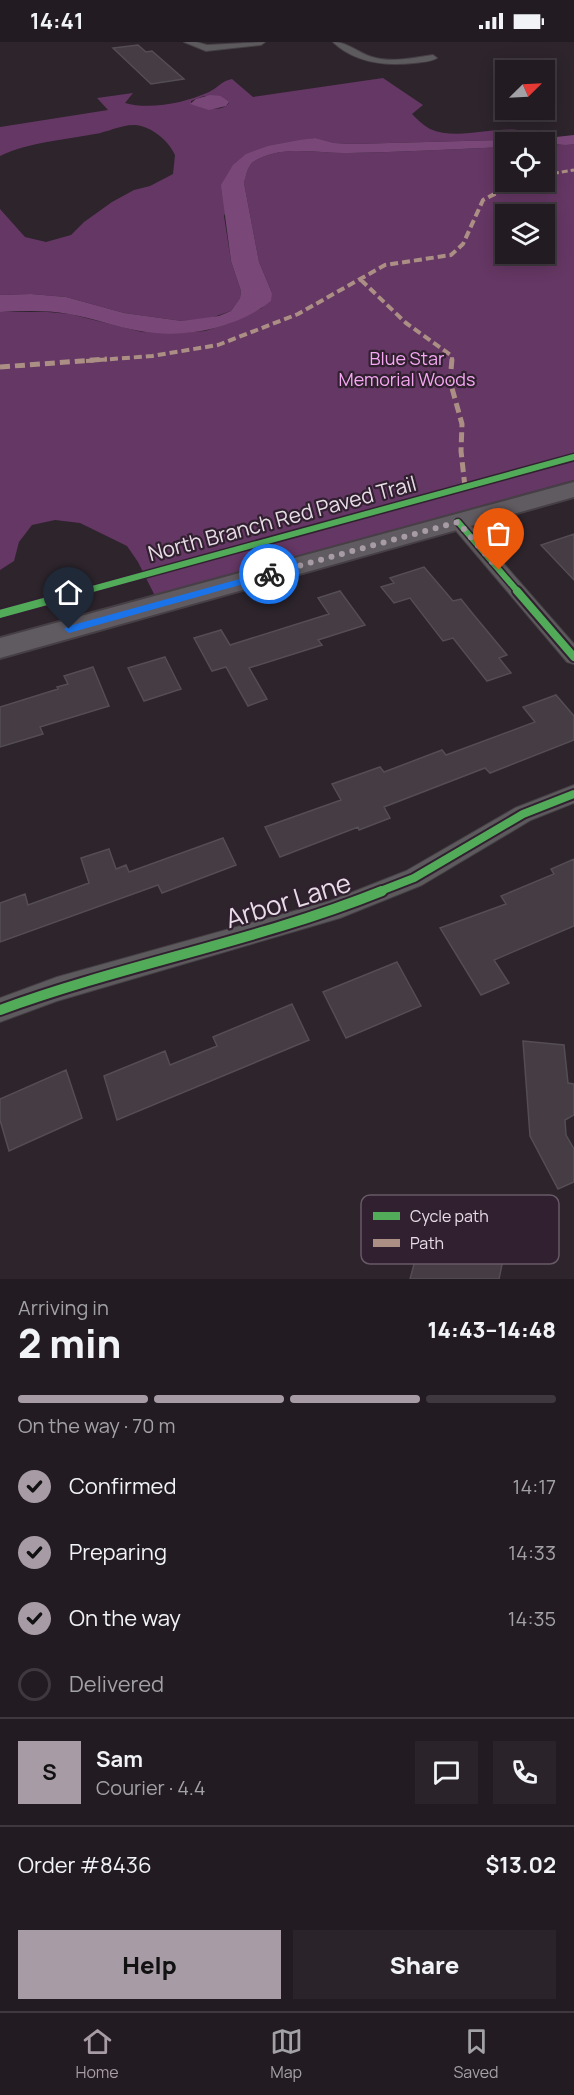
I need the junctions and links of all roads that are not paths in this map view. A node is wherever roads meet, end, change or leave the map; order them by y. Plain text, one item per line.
1 (188, 42) edge
2 (261, 42) edge
3 (337, 42) edge
4 (433, 58) dead end
5 (574, 489) edge
6 (458, 522) junction
7 (0, 648) edge
8 (574, 657) edge
9 (574, 794) edge
10 (0, 1010) edge

1 - 2 street
3 - 4 street
5 - 6 main road
6 - 7 main road
6 - 8 street
9 - 10 street, Arbor Lane

